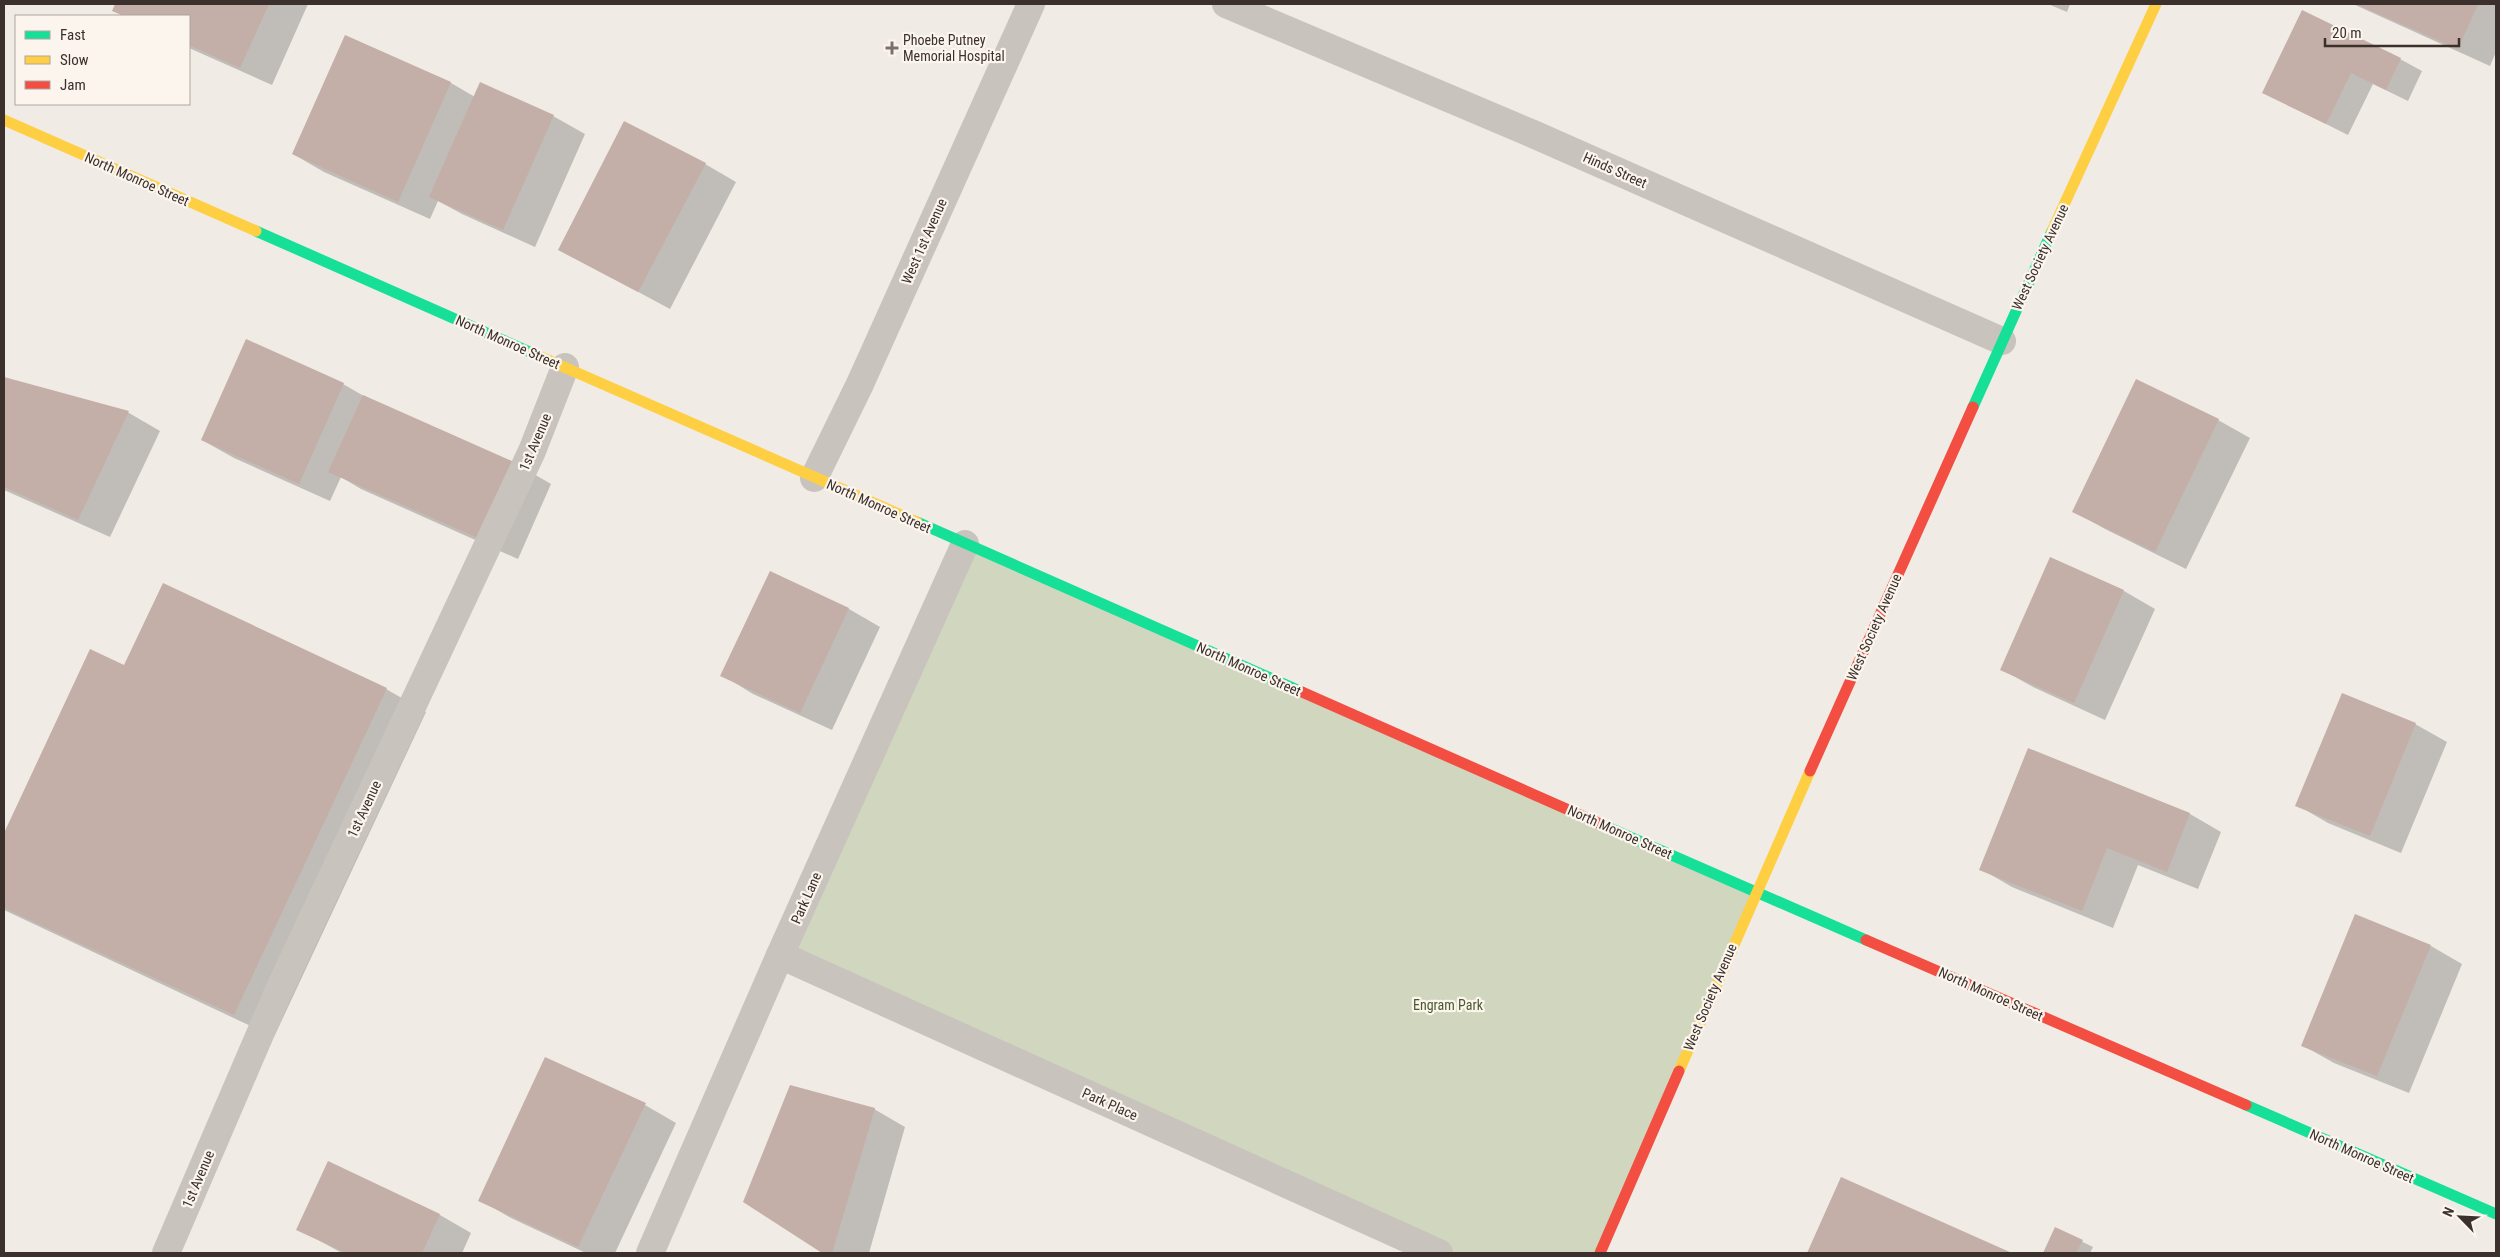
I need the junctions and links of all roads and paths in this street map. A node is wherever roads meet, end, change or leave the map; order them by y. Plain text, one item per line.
1 (1031, 4) edge
2 (1226, 4) edge
3 (2156, 4) edge
4 (4, 120) edge
5 (2002, 341) junction
6 (565, 367) junction
7 (814, 478) junction
8 (965, 544) junction
9 (1755, 892) junction
10 (780, 954) junction
11 (2496, 1214) edge
12 (166, 1253) edge
13 (650, 1253) edge
14 (1439, 1253) edge
15 (1600, 1253) edge

1 - 7 street, West 1st Avenue
2 - 5 street, Hinds Street
3 - 5 main road, West Society Avenue
4 - 6 main road, North Monroe Street
5 - 9 main road, West Society Avenue
6 - 7 main road, North Monroe Street
6 - 12 street, 1st Avenue
7 - 8 main road, North Monroe Street
8 - 9 main road, North Monroe Street
8 - 10 street, Park Lane
9 - 11 main road, North Monroe Street
9 - 15 main road, West Society Avenue
10 - 13 street, Park Lane
10 - 14 street, Park Place

